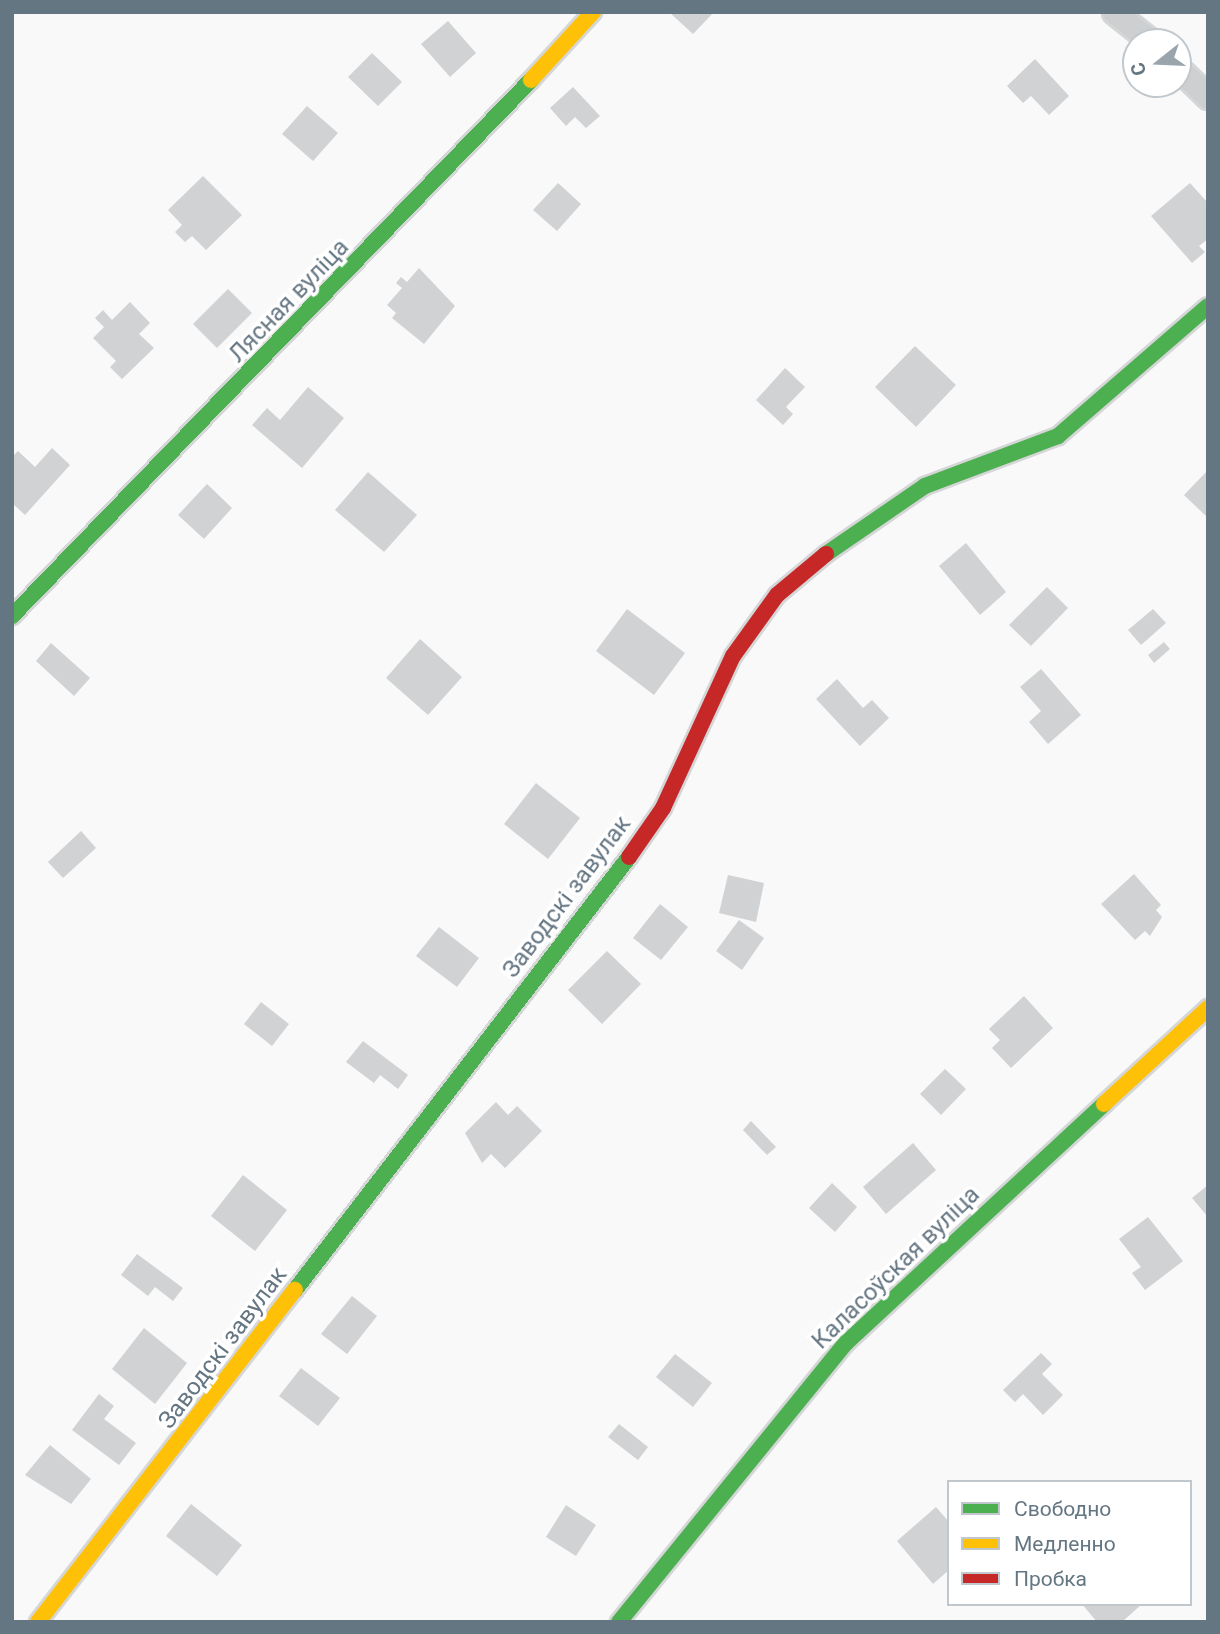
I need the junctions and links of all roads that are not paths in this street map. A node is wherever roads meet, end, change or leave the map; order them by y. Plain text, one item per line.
1 (593, 12) edge
2 (1114, 12) edge
3 (1134, 28) edge
4 (1192, 82) edge
5 (1208, 97) edge
6 (1208, 306) edge
7 (12, 617) edge
8 (1208, 1008) edge
9 (38, 1622) edge
10 (619, 1622) edge

1 - 7 street, Лясная вуліца
2 - 3 street
4 - 5 street
6 - 9 street, Заводскі завулак
8 - 10 street, Каласоўская вуліца

